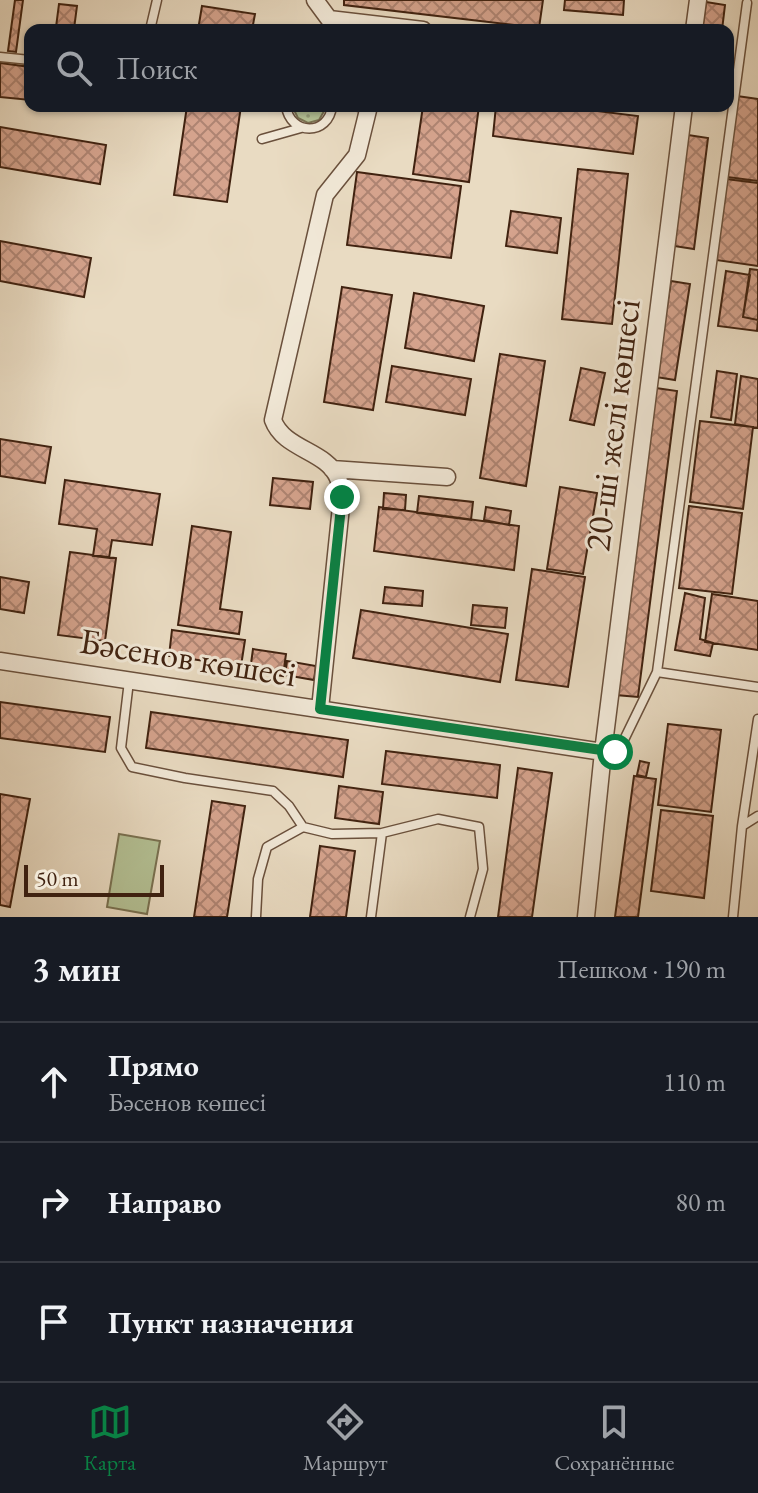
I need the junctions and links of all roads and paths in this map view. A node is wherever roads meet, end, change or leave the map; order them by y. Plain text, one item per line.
1 (157, 0) edge
2 (315, 0) edge
3 (698, 0) edge
4 (746, 2) edge
5 (758, 4) edge
6 (151, 24) edge
7 (362, 24) edge
8 (695, 24) edge
9 (0, 57) edge
10 (24, 59) edge
11 (734, 92) edge
12 (288, 112) edge
13 (330, 112) edge
14 (362, 112) edge
15 (683, 112) edge
16 (731, 112) edge
17 (301, 128) junction
18 (262, 139) dead end
19 (332, 469) junction
20 (447, 477) dead end
21 (0, 661) edge
22 (657, 672) junction
23 (129, 681) junction
24 (758, 687) edge
25 (320, 709) junction
26 (758, 719) edge
27 (603, 752) junction
28 (758, 816) edge
29 (742, 826) junction
30 (303, 827) junction
31 (382, 833) junction
32 (256, 917) edge
33 (371, 917) edge
34 (470, 917) edge
35 (586, 917) edge
36 (733, 917) edge

1 - 6 lane
2 - 7 street
3 - 8 street
4 - 5 lane
4 - 11 lane
9 - 10 lane
12 - 17 lane
13 - 17 lane
14 - 19 street
15 - 27 street, 20-ші желі көшесі
16 - 22 lane
17 - 18 lane
19 - 20 street
19 - 25 street
21 - 23 street, Бәсенов көшесі
22 - 24 lane
22 - 27 lane
23 - 25 street, Бәсенов көшесі
23 - 30 lane
25 - 27 street, Бәсенов көшесі
26 - 29 lane
27 - 35 street, 20-ші желі көшесі
28 - 29 lane
29 - 36 lane
30 - 31 lane
30 - 32 lane
31 - 33 lane
31 - 34 lane

